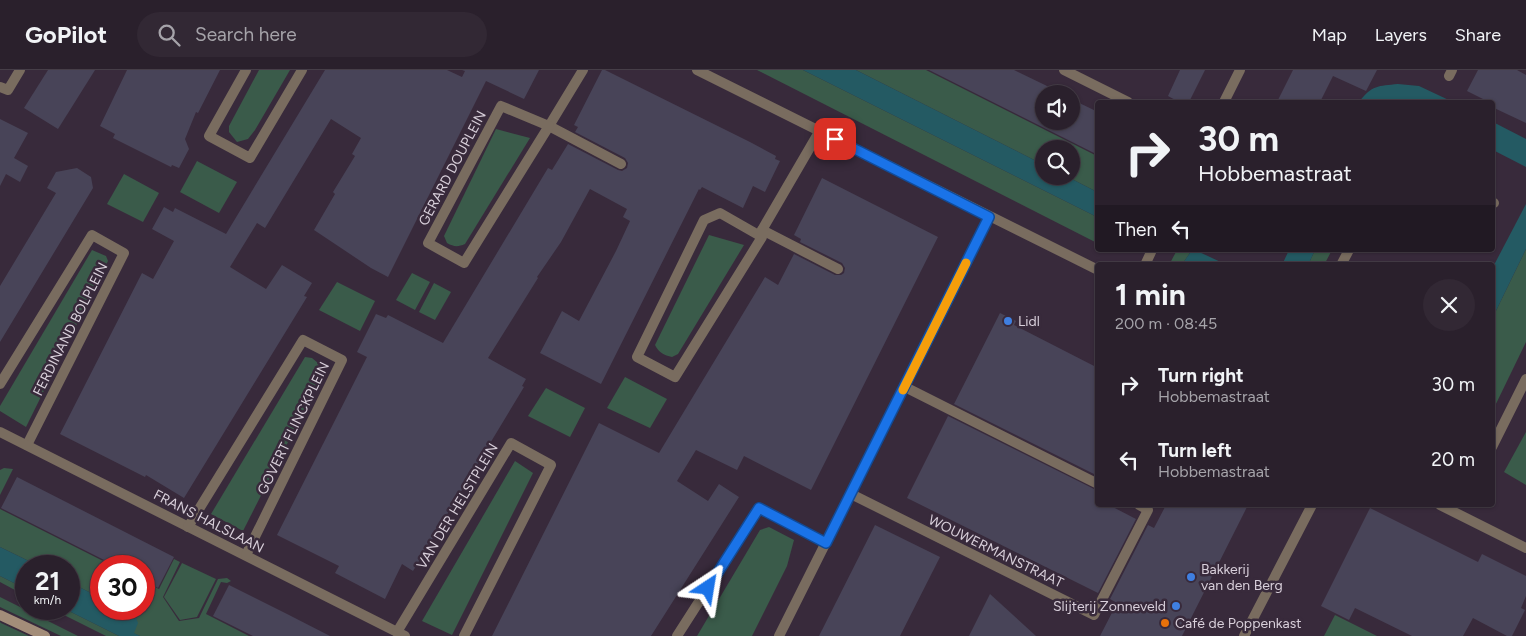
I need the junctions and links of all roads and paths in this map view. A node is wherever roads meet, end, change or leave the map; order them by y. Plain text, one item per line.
1 (20, 70) edge
2 (246, 70) edge
3 (302, 70) edge
4 (583, 70) edge
5 (698, 70) edge
6 (1064, 70) edge
7 (1240, 70) edge
8 (0, 87) edge
9 (1124, 100) edge
10 (1225, 100) edge
11 (549, 126) junction
12 (819, 132) junction
13 (621, 164) dead end
14 (989, 217) junction
15 (762, 234) junction
16 (838, 269) dead end
17 (1095, 269) edge
18 (1526, 379) edge
19 (0, 384) edge
20 (905, 387) junction
21 (0, 432) edge
22 (1495, 441) edge
23 (27, 445) junction
24 (1095, 482) edge
25 (851, 494) junction
26 (1143, 507) edge
27 (1311, 507) edge
28 (1448, 507) edge
29 (1461, 510) edge
30 (188, 527) junction
31 (826, 543) junction
32 (1526, 548) edge
33 (246, 555) junction
34 (0, 614) edge
35 (401, 634) edge
36 (45, 636) edge
37 (464, 636) edge
38 (677, 636) edge
39 (779, 636) edge
40 (1244, 636) edge

1 - 8 street
2 - 3 street
4 - 11 street, GERARD DOUPLEIN
5 - 12 street
6 - 9 street
7 - 10 street
11 - 11 street, GERARD DOUPLEIN
11 - 13 street, GERARD DOUPLEIN
12 - 14 street
12 - 15 street
14 - 17 street
14 - 20 street
15 - 15 street
15 - 16 street
18 - 22 street
19 - 23 street, FERDINAND BOLPLEIN
20 - 24 street
20 - 25 street
21 - 23 street, FRANS HALSLAAN
23 - 30 street, FRANS HALSLAAN
25 - 26 street, WOUWERMANSTRAAT
25 - 31 street
27 - 40 street
28 - 29 street
29 - 32 street
30 - 33 street, FRANS HALSLAAN
30 - 33 street, GOVERT FLINCKPLEIN
31 - 38 street
31 - 39 street
33 - 35 street, FRANS HALSLAAN
34 - 36 main road
35 - 37 street, VAN DER HELSTPLEIN

